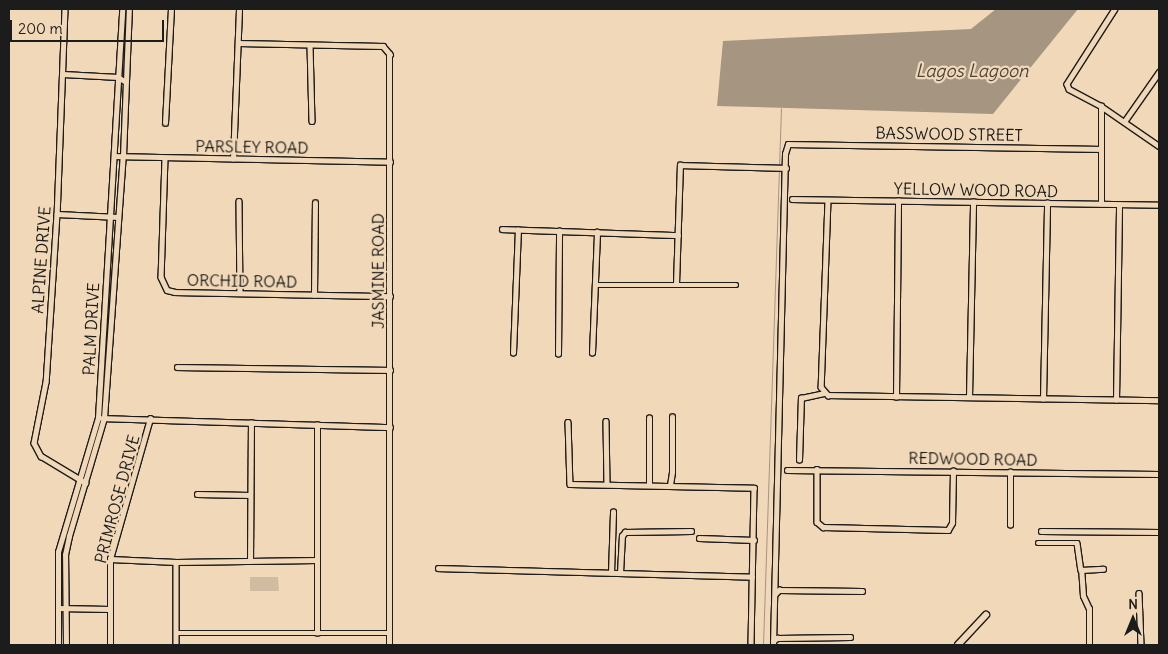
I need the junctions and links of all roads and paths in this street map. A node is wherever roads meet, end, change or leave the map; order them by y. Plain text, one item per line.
1 (66, 9) edge
2 (122, 9) edge
3 (130, 9) edge
4 (170, 9) edge
5 (239, 9) edge
6 (1115, 9) edge
7 (238, 44) junction
8 (310, 45) junction
9 (1159, 72) edge
10 (63, 74) junction
11 (118, 77) junction
12 (126, 82) junction
13 (1101, 106) junction
14 (312, 121) dead end
15 (1124, 122) junction
16 (165, 123) dead end
17 (1159, 146) edge
18 (1101, 149) junction
19 (114, 156) junction
20 (123, 156) junction
21 (165, 158) junction
22 (233, 158) junction
23 (390, 162) junction
24 (785, 168) junction
25 (792, 198) dead end
26 (828, 200) junction
27 (239, 201) dead end
28 (898, 201) junction
29 (315, 202) dead end
30 (974, 202) junction
31 (1047, 204) junction
32 (1101, 204) junction
33 (1120, 205) junction
34 (1159, 206) edge
35 (57, 214) junction
36 (110, 217) junction
37 (118, 217) junction
38 (502, 229) dead end
39 (518, 230) junction
40 (558, 231) junction
41 (597, 232) junction
42 (678, 234) junction
43 (676, 284) junction
44 (595, 285) junction
45 (736, 285) dead end
46 (240, 294) junction
47 (314, 295) junction
48 (390, 296) junction
49 (513, 353) dead end
50 (592, 353) dead end
51 (558, 354) dead end
52 (177, 367) dead end
53 (390, 370) junction
54 (826, 394) junction
55 (896, 396) junction
56 (969, 398) junction
57 (1043, 399) junction
58 (1116, 400) junction
59 (1159, 400) edge
60 (672, 417) dead end
61 (98, 418) junction
62 (104, 418) junction
63 (649, 418) dead end
64 (150, 420) junction
65 (606, 421) dead end
66 (251, 422) junction
67 (568, 422) dead end
68 (318, 425) junction
69 (390, 427) junction
70 (799, 460) dead end
71 (787, 470) dead end
72 (817, 470) junction
73 (953, 472) junction
74 (1010, 472) junction
75 (1159, 474) edge
76 (80, 479) junction
77 (86, 483) junction
78 (607, 483) junction
79 (649, 485) junction
80 (670, 485) junction
81 (197, 494) dead end
82 (250, 495) junction
83 (613, 512) dead end
84 (1010, 525) dead end
85 (690, 531) dead end
86 (1041, 532) dead end
87 (1159, 532) edge
88 (698, 538) dead end
89 (754, 540) junction
90 (1038, 543) dead end
91 (110, 559) junction
92 (317, 560) junction
93 (250, 561) junction
94 (176, 562) junction
95 (438, 568) dead end
96 (1103, 568) dead end
97 (1081, 570) junction
98 (611, 573) junction
99 (620, 573) junction
100 (752, 576) junction
101 (862, 591) dead end
102 (1139, 593) dead end
103 (775, 594) junction
104 (58, 608) junction
105 (66, 608) junction
106 (109, 609) junction
107 (986, 615) dead end
108 (176, 633) junction
109 (317, 633) junction
110 (390, 633) junction
111 (850, 637) dead end
112 (773, 643) edge
113 (58, 645) edge
114 (66, 645) edge
115 (110, 645) edge
116 (176, 645) edge
117 (390, 645) edge
118 (750, 645) edge
119 (958, 645) edge
120 (1089, 645) edge
121 (1141, 645) edge

1 - 10 street, ALPINE DRIVE
2 - 11 street, PALM DRIVE
3 - 12 street, PALM DRIVE
4 - 16 street
5 - 7 street
6 - 13 street
7 - 8 street, JASMINE ROAD
7 - 22 street
8 - 14 street
8 - 23 street, JASMINE ROAD
9 - 15 street
10 - 11 street
10 - 35 street, ALPINE DRIVE
11 - 12 street
11 - 19 street, PALM DRIVE
12 - 20 street, PALM DRIVE
13 - 15 street
13 - 18 street
15 - 17 street
18 - 24 street, BASSWOOD STREET
18 - 32 street
19 - 20 street, PARSLEY ROAD
19 - 36 street, PALM DRIVE
20 - 21 street, PARSLEY ROAD
20 - 37 street, PALM DRIVE
21 - 22 street, PARSLEY ROAD
21 - 46 street, ORCHID ROAD
22 - 23 street, PARSLEY ROAD
23 - 48 street, JASMINE ROAD
24 - 42 street
24 - 103 street
25 - 26 street, YELLOW WOOD ROAD
26 - 28 street, YELLOW WOOD ROAD
26 - 54 street
27 - 46 street
28 - 30 street, YELLOW WOOD ROAD
28 - 55 street
29 - 47 street
30 - 31 street, YELLOW WOOD ROAD
30 - 56 street
31 - 32 street, YELLOW WOOD ROAD
31 - 57 street
32 - 33 street, YELLOW WOOD ROAD
33 - 34 street, YELLOW WOOD ROAD
33 - 58 street
35 - 36 street
35 - 76 street, ALPINE DRIVE
36 - 37 street
36 - 61 street, PALM DRIVE
37 - 62 street, PALM DRIVE
38 - 39 street
39 - 40 street
39 - 49 street
40 - 41 street
40 - 51 street
41 - 42 street
41 - 44 street
42 - 43 street
43 - 44 street
43 - 45 street
44 - 50 street
46 - 47 street, ORCHID ROAD
47 - 48 street, ORCHID ROAD
48 - 53 street, JASMINE ROAD
52 - 53 street
53 - 69 street, JASMINE ROAD
54 - 55 street
54 - 70 street
55 - 56 street
56 - 57 street
57 - 58 street
58 - 59 street
60 - 80 street
61 - 62 street
61 - 76 street, PALM DRIVE
62 - 64 street
62 - 77 street, PALM DRIVE
63 - 79 street
64 - 66 street
64 - 91 street, PRIMROSE DRIVE
65 - 78 street
66 - 68 street
66 - 82 street
67 - 78 street
68 - 69 street
68 - 92 street
69 - 110 street, JASMINE ROAD
71 - 72 street, REDWOOD ROAD
72 - 73 street, REDWOOD ROAD
72 - 73 street
73 - 74 street, REDWOOD ROAD
74 - 75 street, REDWOOD ROAD
74 - 84 street
76 - 77 street, ALPINE DRIVE
76 - 104 street, PALM DRIVE
77 - 105 street, PALM DRIVE
78 - 79 street
79 - 80 street
80 - 89 street
81 - 82 street
82 - 93 street
83 - 98 street
85 - 99 street
86 - 87 street
88 - 89 street
89 - 100 street
90 - 97 street
91 - 94 street
91 - 106 street, PRIMROSE DRIVE
92 - 93 street
92 - 109 street
93 - 94 street
94 - 108 street
95 - 98 street
96 - 97 street
97 - 120 street
98 - 99 street
99 - 100 street
100 - 118 street
101 - 103 street
102 - 121 street
103 - 112 street
104 - 105 street
104 - 113 street, PALM DRIVE
105 - 106 street
105 - 114 street, PALM DRIVE
106 - 115 street, PRIMROSE DRIVE
107 - 119 street
108 - 109 street
108 - 116 street
109 - 110 street
110 - 117 street, JASMINE ROAD
111 - 112 street

